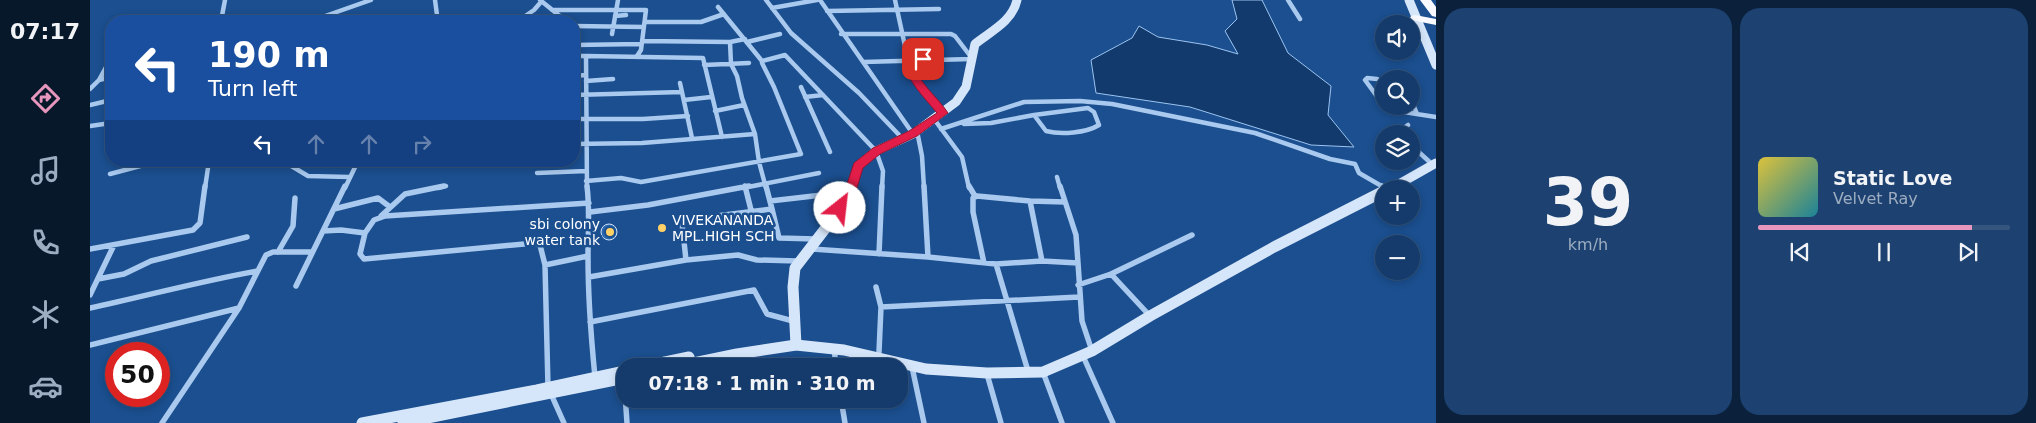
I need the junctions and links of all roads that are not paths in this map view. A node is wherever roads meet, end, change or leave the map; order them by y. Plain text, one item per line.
1 (225, 0) edge
2 (371, 0) edge
3 (434, 0) edge
4 (618, 0) edge
5 (766, 0) edge
6 (818, 0) edge
7 (896, 0) edge
8 (1017, 0) edge
9 (1288, 0) edge
10 (1409, 0) edge
11 (1424, 0) edge
12 (540, 1) edge
13 (718, 7) dead end
14 (772, 8) junction
15 (898, 8) junction
16 (550, 9) junction
17 (939, 9) dead end
18 (534, 10) junction
19 (616, 10) junction
20 (827, 11) junction
21 (724, 14) junction
22 (1436, 14) edge
23 (222, 15) edge
24 (327, 15) edge
25 (436, 15) edge
26 (527, 15) edge
27 (558, 15) edge
28 (626, 15) dead end
29 (1414, 15) edge
30 (615, 16) junction
31 (1300, 19) dead end
32 (1420, 19) edge
33 (1436, 22) edge
34 (644, 24) junction
35 (580, 26) edge
36 (614, 26) junction
37 (1420, 29) edge
38 (901, 33) junction
39 (612, 34) dead end
40 (780, 34) dead end
41 (842, 34) junction
42 (746, 40) junction
43 (641, 42) junction
44 (730, 42) junction
45 (580, 45) edge
46 (580, 56) edge
47 (586, 56) junction
48 (637, 56) junction
49 (971, 58) junction
50 (907, 59) junction
51 (762, 61) junction
52 (863, 62) junction
53 (749, 63) dead end
54 (730, 64) junction
55 (704, 65) junction
56 (1436, 65) edge
57 (105, 69) edge
58 (580, 77) edge
59 (105, 78) edge
60 (586, 78) junction
61 (1375, 78) edge
62 (99, 80) junction
63 (613, 80) dead end
64 (680, 83) dead end
65 (801, 87) dead end
66 (90, 89) edge
67 (682, 92) junction
68 (587, 94) junction
69 (1375, 94) edge
70 (580, 95) edge
71 (823, 95) junction
72 (711, 97) junction
73 (805, 97) junction
74 (684, 100) junction
75 (105, 101) edge
76 (90, 105) edge
77 (744, 105) junction
78 (715, 111) junction
79 (943, 113) junction
80 (1420, 114) edge
81 (1034, 115) junction
82 (688, 116) junction
83 (1436, 117) edge
84 (580, 118) edge
85 (586, 118) junction
86 (934, 119) junction
87 (105, 124) edge
88 (958, 124) junction
89 (90, 126) edge
90 (941, 128) junction
91 (915, 132) junction
92 (755, 134) junction
93 (722, 137) junction
94 (692, 138) junction
95 (902, 138) junction
96 (580, 144) edge
97 (586, 144) junction
98 (876, 151) junction
99 (830, 152) dead end
100 (1420, 152) edge
101 (759, 162) junction
102 (1434, 164) edge
103 (136, 167) edge
104 (209, 167) edge
105 (293, 167) edge
106 (355, 167) edge
107 (586, 171) junction
108 (537, 173) dead end
109 (819, 173) dead end
110 (110, 174) dead end
111 (349, 177) junction
112 (1057, 177) dead end
113 (1405, 180) edge
114 (586, 181) junction
115 (764, 182) junction
116 (1375, 182) edge
117 (446, 186) dead end
118 (745, 186) junction
119 (975, 196) junction
120 (1375, 196) edge
121 (295, 198) dead end
122 (770, 201) junction
123 (1030, 201) junction
124 (1065, 202) junction
125 (589, 203) junction
126 (390, 207) junction
127 (840, 208) junction
128 (334, 209) junction
129 (772, 209) junction
130 (751, 210) junction
131 (590, 212) junction
132 (379, 217) junction
133 (323, 231) junction
134 (364, 233) junction
135 (1192, 235) dead end
136 (247, 237) dead end
137 (817, 239) junction
138 (114, 245) junction
139 (809, 248) junction
140 (90, 249) edge
141 (278, 252) junction
142 (312, 252) junction
143 (879, 254) junction
144 (588, 256) junction
145 (928, 257) junction
146 (686, 260) junction
147 (799, 260) junction
148 (1042, 261) junction
149 (984, 263) junction
150 (1078, 263) junction
151 (996, 264) junction
152 (545, 265) junction
153 (257, 271) junction
154 (1111, 274) junction
155 (588, 277) junction
156 (98, 279) junction
157 (1078, 285) junction
158 (296, 286) dead end
159 (876, 288) dead end
160 (90, 296) edge
161 (1079, 297) junction
162 (1007, 302) junction
163 (881, 307) junction
164 (90, 308) edge
165 (239, 308) junction
166 (1150, 316) junction
167 (793, 320) junction
168 (590, 322) junction
169 (796, 342) junction
170 (90, 345) edge
171 (834, 348) junction
172 (879, 352) junction
173 (1087, 353) junction
174 (685, 358) edge
175 (717, 358) edge
176 (835, 358) edge
177 (912, 364) junction
178 (1043, 372) junction
179 (1028, 373) junction
180 (987, 374) junction
181 (616, 378) edge
182 (596, 381) junction
183 (549, 390) junction
184 (626, 408) edge
185 (842, 408) edge
186 (162, 423) edge
187 (362, 423) edge
188 (403, 423) edge
189 (564, 423) edge
190 (627, 423) edge
191 (845, 423) edge
192 (924, 423) edge
193 (1001, 423) edge
194 (1062, 423) edge
195 (1113, 423) edge

1 - 23 street
2 - 24 street
3 - 25 street
4 - 19 street
5 - 14 street
6 - 14 street
6 - 20 street
7 - 15 street
8 - 49 main road
9 - 31 street
10 - 29 main road
11 - 22 highway
12 - 16 street
12 - 18 street
13 - 21 street
14 - 95 street
15 - 17 street
15 - 20 street
15 - 38 street
16 - 18 street
16 - 19 street
16 - 27 street
18 - 26 street
19 - 30 street
19 - 34 street
20 - 41 street
21 - 34 street
21 - 42 street
28 - 30 street
30 - 36 street
32 - 33 highway
34 - 36 street
34 - 43 street
35 - 36 street
36 - 39 street
37 - 56 main road
38 - 41 street
38 - 49 street
38 - 50 street
40 - 42 street
41 - 52 street
42 - 44 street
42 - 51 street
43 - 44 street
43 - 45 street
43 - 48 street
44 - 54 street
46 - 47 street
47 - 48 street
47 - 60 street
48 - 55 street
49 - 50 street
49 - 79 main road
50 - 52 street
50 - 79 street
51 - 71 street
51 - 101 street
52 - 91 street
53 - 54 street
54 - 55 street
54 - 77 street
55 - 72 street
57 - 62 street
58 - 60 street
59 - 62 street
60 - 63 street
60 - 68 street
61 - 69 street
62 - 66 street
64 - 67 street
65 - 73 street
67 - 68 street
67 - 74 street
68 - 70 street
68 - 85 street
71 - 73 street
71 - 98 street
72 - 74 street
72 - 78 street
73 - 99 street
74 - 82 street
75 - 76 street
77 - 78 street
77 - 92 street
78 - 93 street
79 - 86 main road
80 - 83 street
81 - 81 street
81 - 88 street
82 - 85 street
82 - 94 street
84 - 85 street
85 - 97 street
86 - 90 street
86 - 91 main road
87 - 89 street
88 - 90 street
88 - 116 street
90 - 119 street
91 - 95 main road
91 - 145 street
92 - 93 street
92 - 101 street
93 - 94 street
94 - 97 street
95 - 98 main road
96 - 97 street
97 - 107 street
98 - 127 main road
98 - 143 street
100 - 102 street
101 - 114 street
101 - 115 street
102 - 113 main road
103 - 110 street
104 - 138 street
105 - 111 street
106 - 111 street
107 - 108 street
107 - 114 street
109 - 115 street
111 - 128 street
112 - 124 street
114 - 125 street
115 - 118 street
115 - 122 street
117 - 126 street
118 - 130 street
118 - 131 street
119 - 123 street
119 - 149 street
120 - 166 main road
121 - 141 street
122 - 127 street
122 - 129 street
123 - 124 street
123 - 148 street
124 - 150 street
125 - 131 street
125 - 132 street
126 - 128 street
126 - 132 street
127 - 137 main road
128 - 133 street
129 - 130 street
129 - 137 street
130 - 146 street
131 - 144 street
132 - 134 street
133 - 134 street
133 - 142 street
134 - 152 street
135 - 154 street
136 - 156 street
137 - 139 main road
138 - 140 street
138 - 156 street
139 - 143 street
139 - 147 main road
141 - 142 street
141 - 153 street
142 - 158 street
143 - 145 street
144 - 152 street
144 - 155 street
145 - 149 street
146 - 147 street
146 - 155 street
147 - 167 main road
148 - 150 street
148 - 151 street
149 - 151 street
150 - 157 street
151 - 162 street
152 - 183 street
153 - 164 street
153 - 165 street
154 - 157 street
154 - 166 street
155 - 168 street
156 - 160 street
157 - 161 street
159 - 163 street
161 - 162 street
161 - 173 street
162 - 163 street
162 - 179 street
163 - 172 street
165 - 170 street
165 - 186 street
166 - 173 main road
167 - 168 street
167 - 169 main road
168 - 182 street
169 - 171 main road
169 - 172 main road
169 - 174 main road
169 - 175 main road
171 - 176 street
171 - 177 main road
172 - 177 main road
173 - 178 main road
173 - 195 street
177 - 180 main road
177 - 192 street
178 - 179 main road
178 - 194 street
179 - 180 main road
180 - 193 street
181 - 182 main road
182 - 183 main road
183 - 187 main road
183 - 188 main road
183 - 189 street
184 - 190 street
185 - 191 street

